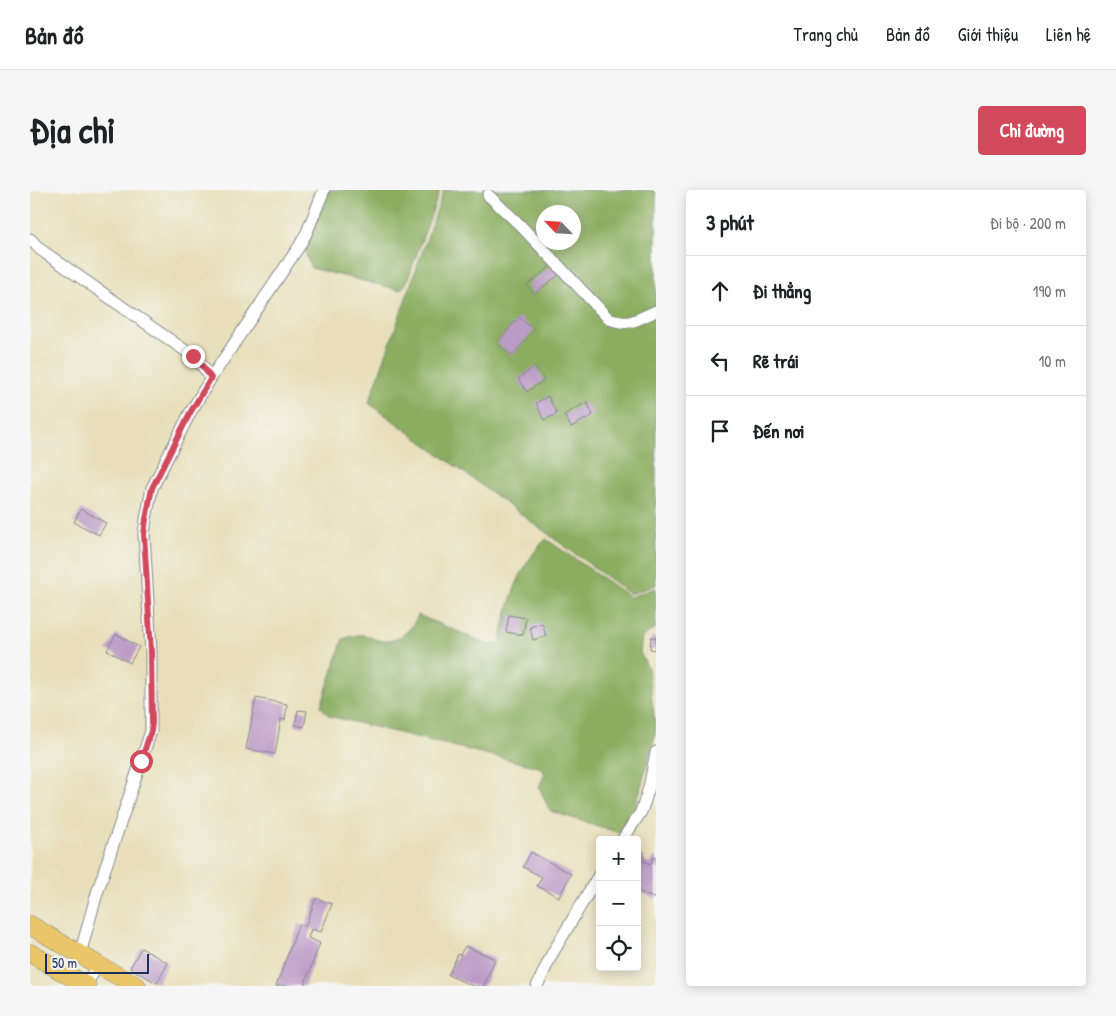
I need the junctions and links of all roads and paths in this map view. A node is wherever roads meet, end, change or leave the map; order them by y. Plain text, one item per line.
1 (324, 190) edge
2 (488, 195) dead end
3 (30, 239) edge
4 (656, 311) edge
5 (211, 378) junction
6 (656, 752) edge
7 (625, 836) edge
8 (596, 880) edge
9 (30, 925) edge
10 (30, 953) edge
11 (80, 954) junction
12 (98, 965) junction
13 (86, 986) edge
14 (136, 986) edge
15 (537, 986) edge

1 - 5 street
2 - 4 street
3 - 5 street
5 - 11 street
6 - 7 street
8 - 15 street
9 - 11 main road
10 - 13 main road
11 - 12 main road
12 - 13 street
12 - 14 main road

